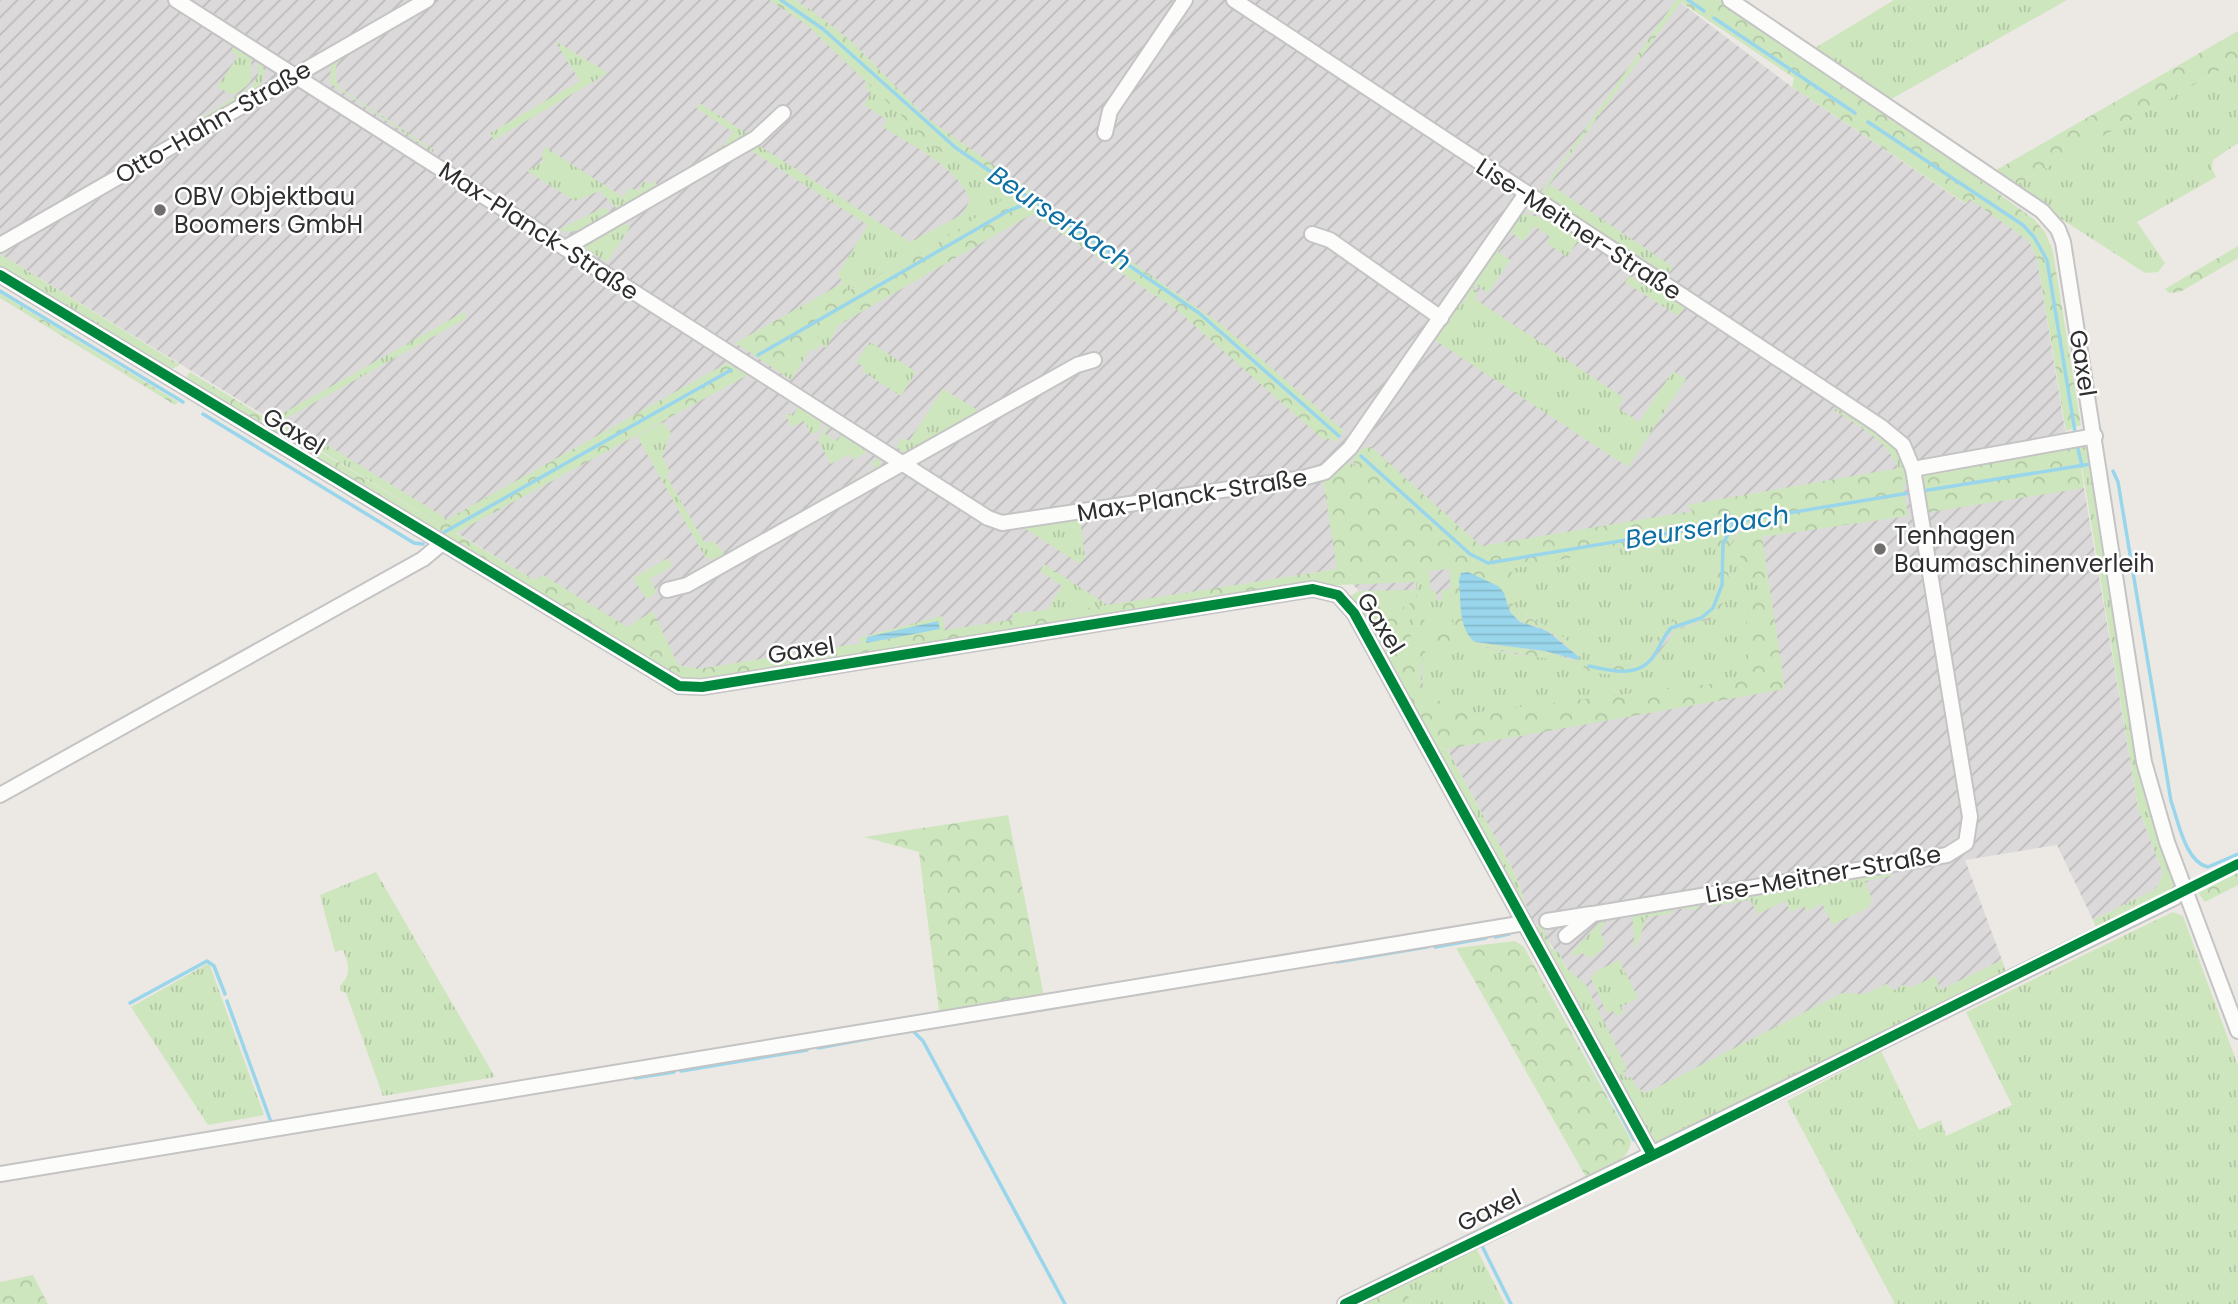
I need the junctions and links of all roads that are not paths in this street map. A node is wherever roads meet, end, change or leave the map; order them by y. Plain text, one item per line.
1 (176, 0) edge
2 (427, 0) edge
3 (1185, 0) edge
4 (1234, 0) edge
5 (1730, 0) edge
6 (295, 76) junction
7 (783, 113) dead end
8 (1105, 133) dead end
9 (1525, 195) junction
10 (1312, 234) dead end
11 (0, 245) edge
12 (565, 248) junction
13 (0, 275) edge
14 (1441, 318) junction
15 (1094, 360) dead end
16 (2095, 436) junction
17 (902, 462) junction
18 (1914, 476) junction
19 (441, 544) junction
20 (667, 590) dead end
21 (0, 795) edge
22 (2185, 888) junction
23 (1593, 914) junction
24 (1547, 921) dead end
25 (1525, 923) junction
26 (1566, 936) dead end
27 (2238, 1031) edge
28 (1651, 1153) junction
29 (0, 1174) edge
30 (1345, 1304) edge

1 - 6 street, Max-Planck-Straße
2 - 6 street, Otto-Hahn-Straße
3 - 8 street
4 - 9 street, Lise-Meitner-Straße
5 - 16 street, Gaxel
6 - 11 street, Otto-Hahn-Straße
6 - 12 street, Max-Planck-Straße
7 - 12 street
9 - 14 street, Max-Planck-Straße
9 - 18 street, Lise-Meitner-Straße
10 - 14 street
12 - 17 street, Max-Planck-Straße
13 - 19 street, Gaxel
14 - 17 street, Max-Planck-Straße
15 - 17 street
16 - 18 street
16 - 22 street, Gaxel
17 - 20 street
18 - 23 street, Lise-Meitner-Straße
19 - 21 street
19 - 25 street, Gaxel
22 - 27 street, Gaxel
22 - 28 street, Gaxel
23 - 24 street, Lise-Meitner-Straße
23 - 26 street, Lise-Meitner-Straße
25 - 28 street, Gaxel
25 - 29 street
28 - 30 street, Gaxel

